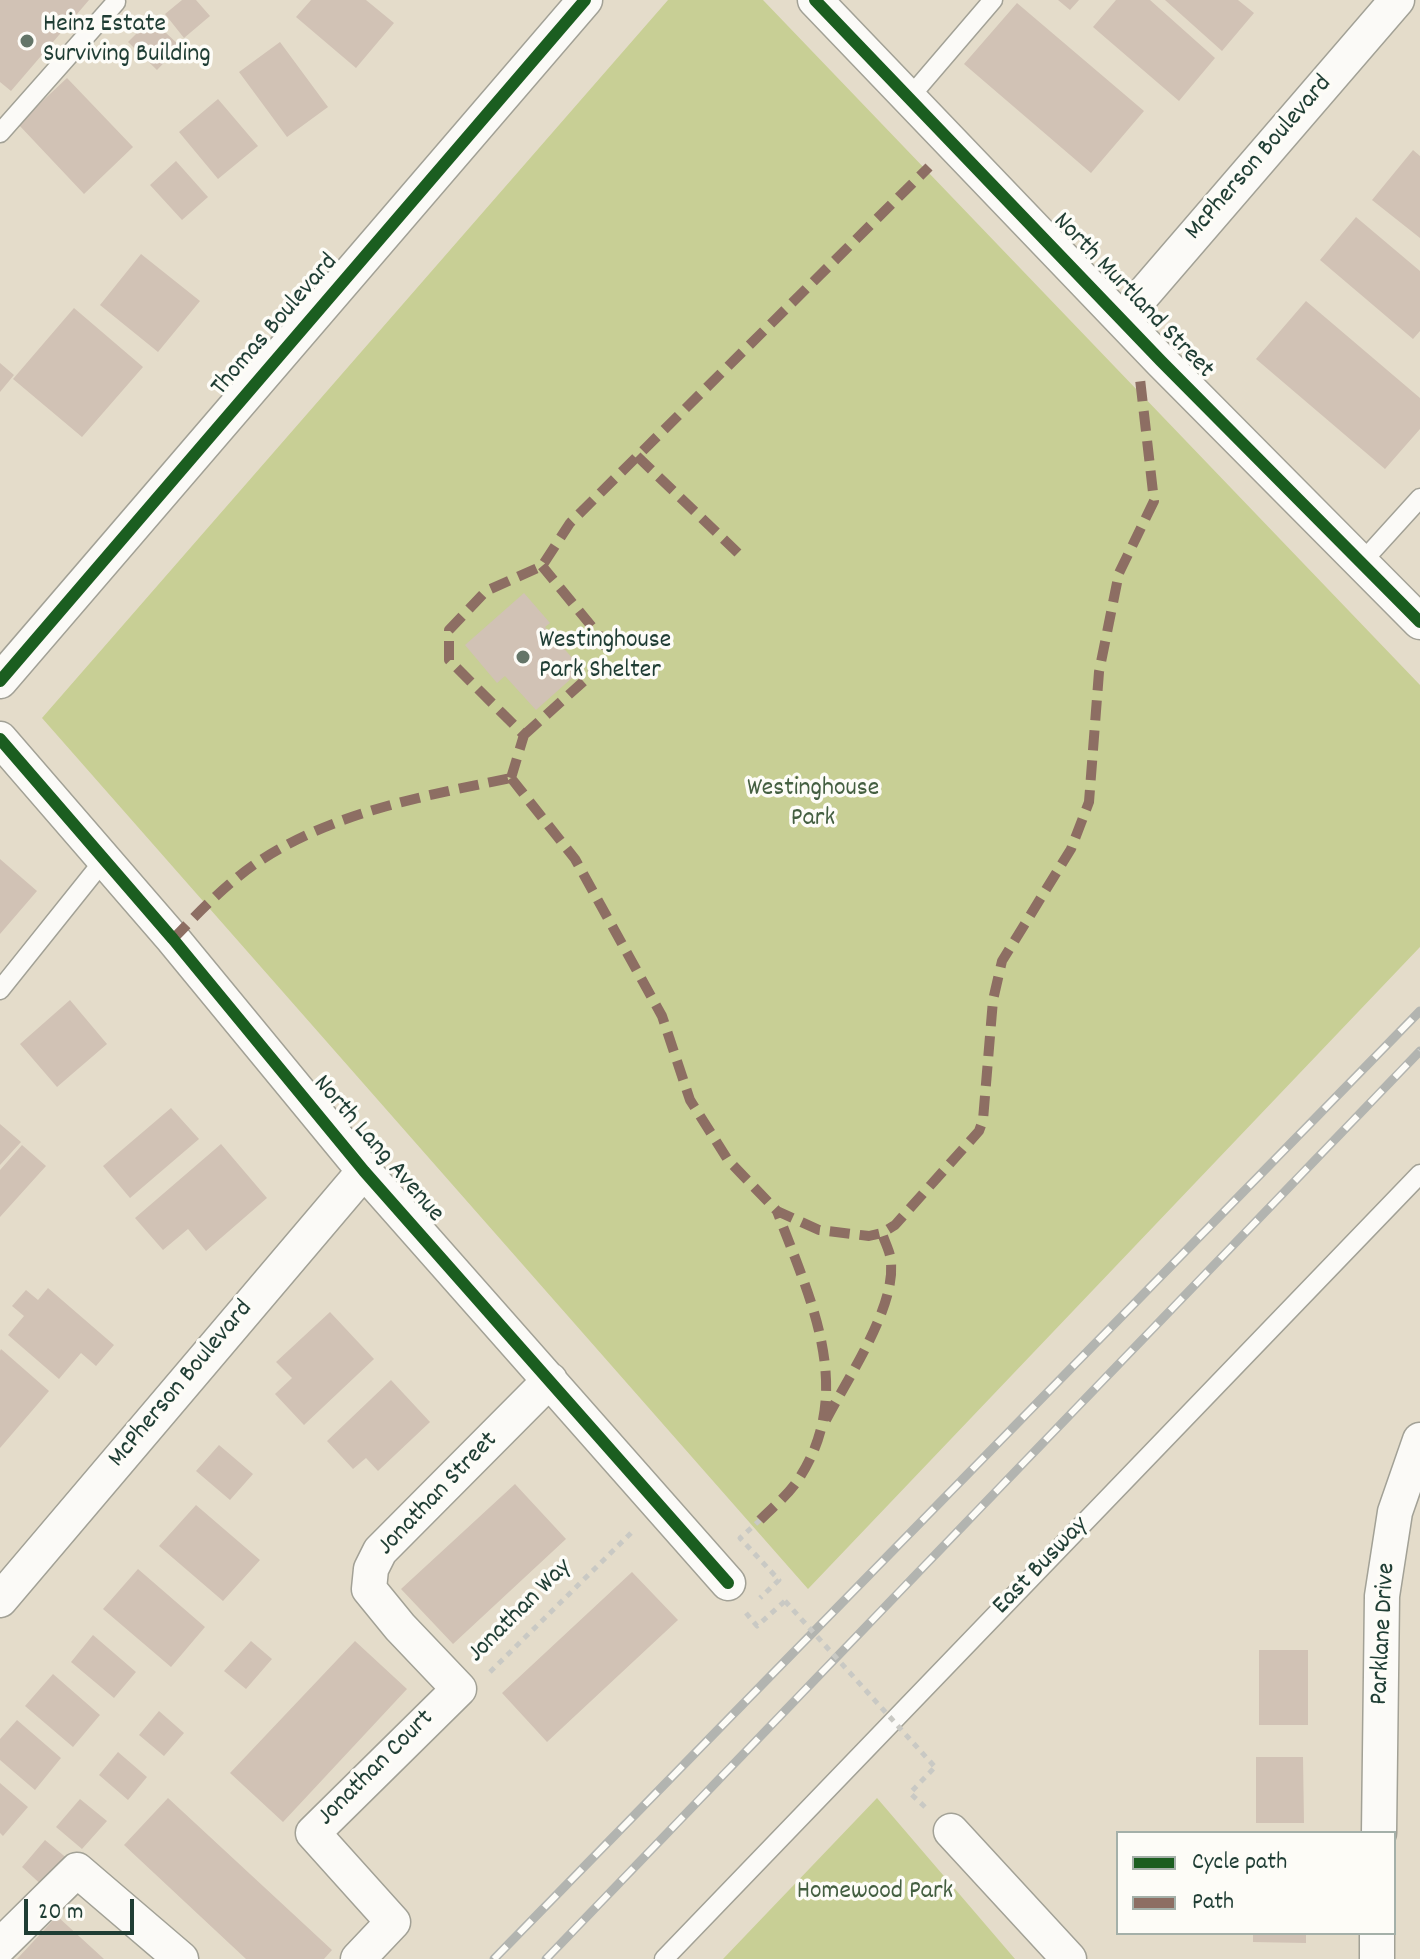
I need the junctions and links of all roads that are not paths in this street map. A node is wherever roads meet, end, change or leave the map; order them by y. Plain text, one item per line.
1 (585, 0) edge
2 (815, 0) edge
3 (993, 0) edge
4 (1397, 0) edge
5 (116, 2) edge
6 (909, 98) junction
7 (0, 133) edge
8 (1123, 318) junction
9 (1420, 498) edge
10 (1362, 562) junction
11 (1420, 622) edge
12 (0, 681) edge
13 (0, 739) edge
14 (104, 860) junction
15 (0, 990) edge
16 (364, 1171) junction
17 (1420, 1174) edge
18 (550, 1380) junction
19 (1420, 1440) edge
20 (728, 1583) dead end
21 (0, 1600) edge
22 (459, 1689) joint
23 (943, 1823) road end
24 (1379, 1831) edge
25 (1377, 1935) edge
26 (0, 1946) edge
27 (181, 1959) edge
28 (358, 1959) edge
29 (664, 1959) edge
30 (1069, 1959) edge
31 (1377, 1959) edge

1 - 12 street, Thomas Boulevard
2 - 6 street, North Murtland Street
3 - 6 lane
4 - 8 street, McPherson Boulevard
5 - 7 lane
6 - 8 street, North Murtland Street
8 - 10 street, North Murtland Street
9 - 10 lane
10 - 11 street, North Murtland Street
13 - 14 street, North Lang Avenue
14 - 15 lane
14 - 16 street, North Lang Avenue
16 - 18 street, North Lang Avenue
16 - 21 street, McPherson Boulevard
17 - 29 lane, East Busway
18 - 20 street, North Lang Avenue
18 - 22 street, Jonathan Street
19 - 24 street, Parklane Drive
22 - 28 street, Jonathan Court
23 - 30 street
25 - 31 street
26 - 27 street

